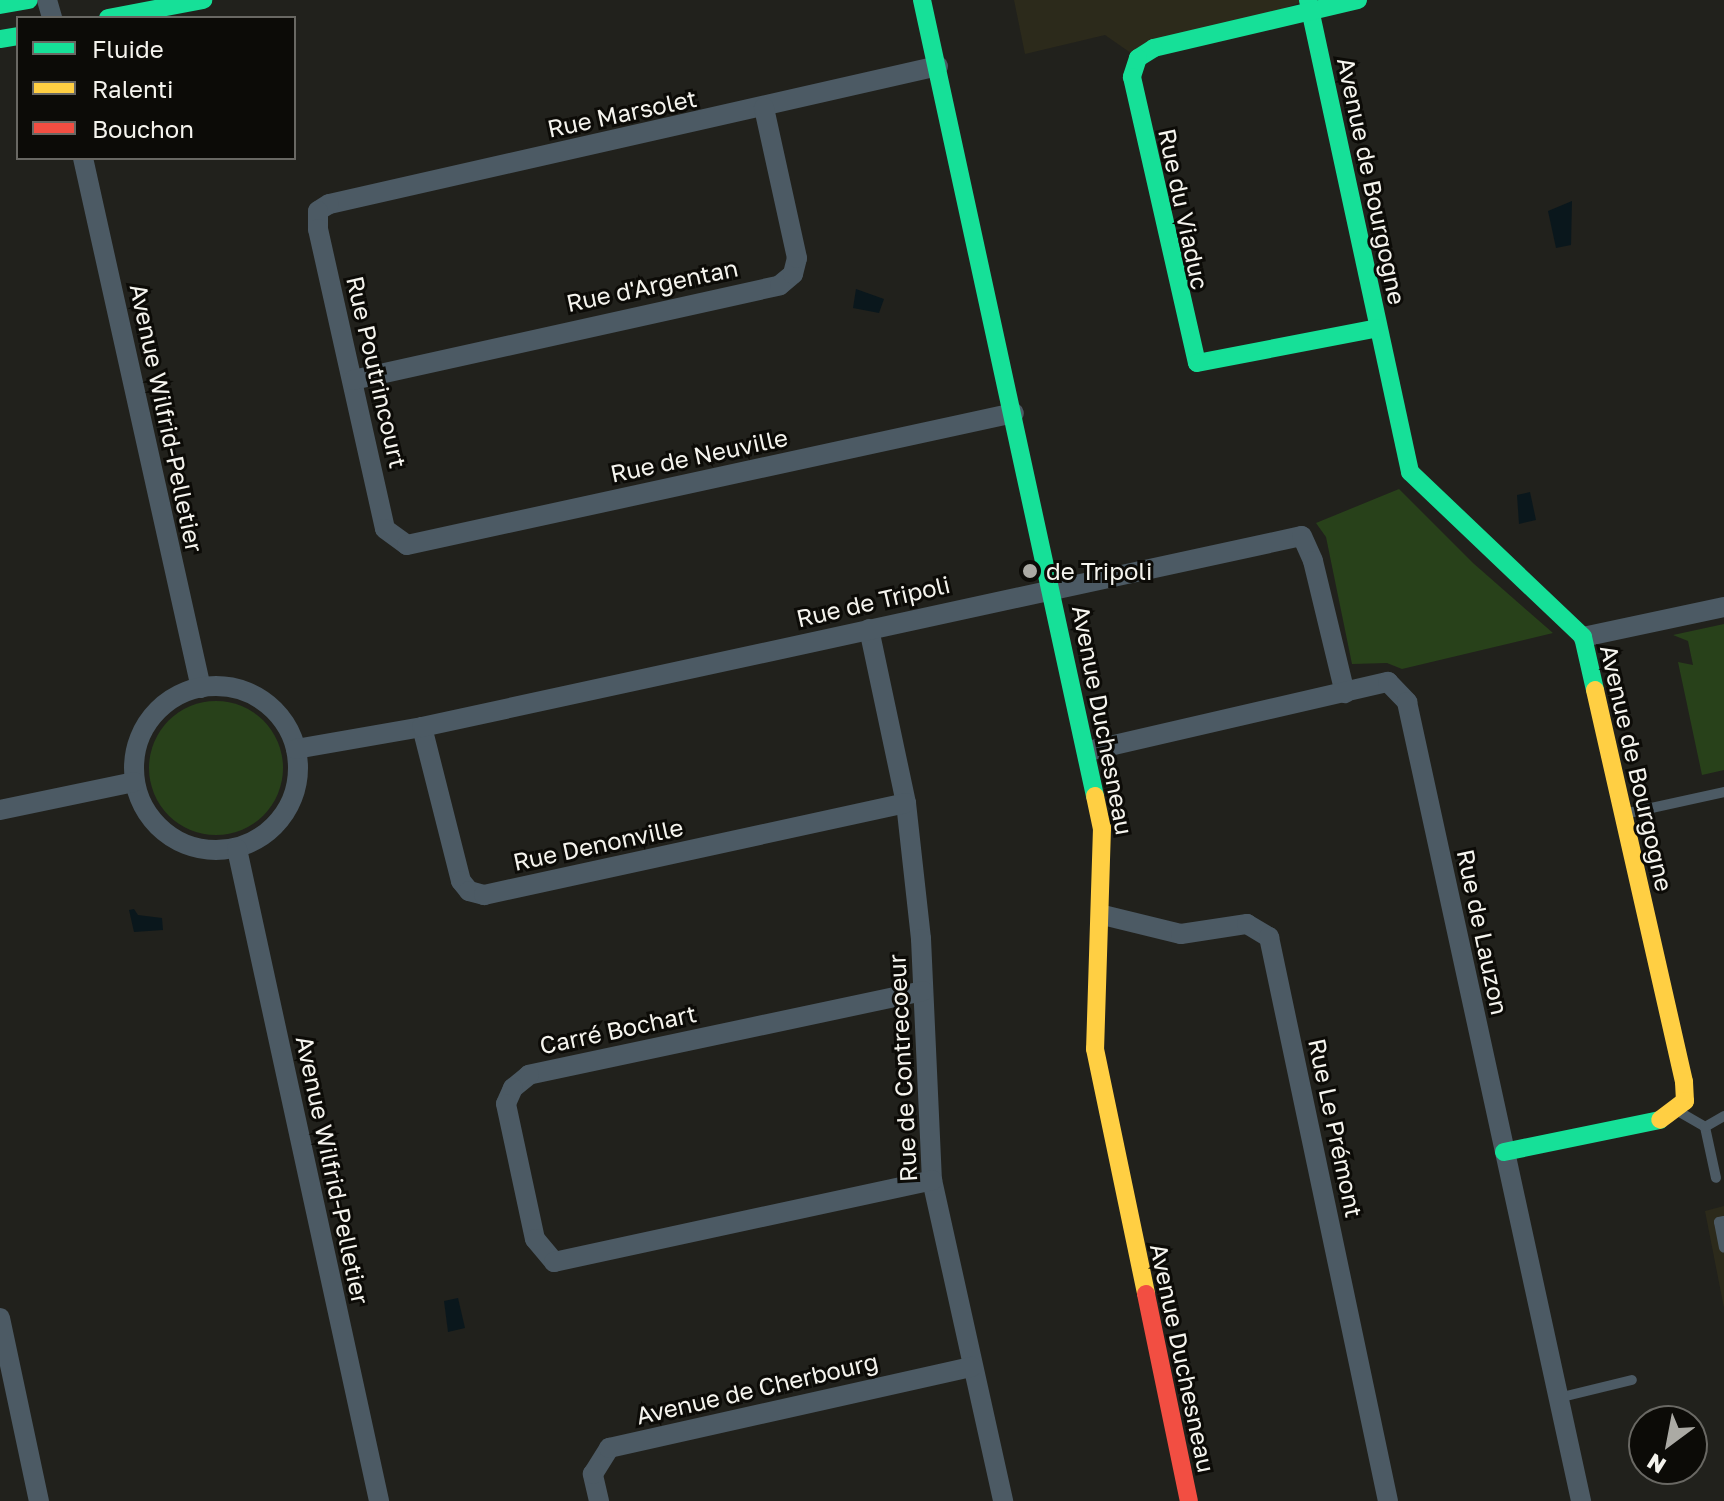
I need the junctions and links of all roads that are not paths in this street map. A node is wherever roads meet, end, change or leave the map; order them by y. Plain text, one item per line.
1 (29, 0) edge
2 (203, 0) edge
3 (922, 0) edge
4 (1358, 0) edge
5 (0, 5) edge
6 (1310, 5) edge
7 (119, 16) edge
8 (938, 66) junction
9 (764, 108) junction
10 (83, 160) edge
11 (318, 211) joint
12 (1378, 328) junction
13 (353, 380) junction
14 (1014, 413) junction
15 (396, 541) joint
16 (1052, 590) junction
17 (1724, 607) edge
18 (869, 629) junction
19 (1583, 637) junction
20 (201, 688) junction
21 (1345, 693) junction
22 (422, 727) junction
23 (296, 749) junction
24 (1088, 751) junction
25 (134, 782) junction
26 (1724, 792) edge
27 (906, 803) junction
28 (0, 810) edge
29 (1623, 814) junction
30 (237, 849) junction
31 (1103, 915) junction
32 (923, 991) junction
33 (1675, 1110) junction
34 (1724, 1116) edge
35 (1705, 1127) junction
36 (1504, 1152) junction
37 (1716, 1178) dead end
38 (932, 1180) junction
39 (1724, 1221) edge
40 (1724, 1248) edge
41 (0, 1318) edge
42 (4, 1353) edge
43 (972, 1367) junction
44 (1632, 1380) dead end
45 (1558, 1398) junction
46 (39, 1501) edge
47 (379, 1501) edge
48 (599, 1501) edge
49 (1003, 1501) edge
50 (1189, 1501) edge
51 (1388, 1501) edge
52 (1581, 1501) edge

1 - 5 street
2 - 7 street
3 - 8 street, Avenue Duchesneau
4 - 6 street
6 - 12 street, Avenue de Bourgogne
6 - 12 street, Rue du Viaduc
8 - 9 street, Rue Marsolet
8 - 14 street, Avenue Duchesneau
9 - 11 street, Rue Marsolet
9 - 13 street, Rue d'Argentan
10 - 20 street, Avenue Wilfrid-Pelletier
11 - 13 street, Rue Poutrincourt
12 - 19 street, Avenue de Bourgogne
13 - 15 street, Rue Poutrincourt
14 - 15 street, Rue de Neuville
14 - 16 street, Avenue Duchesneau
16 - 18 street, Rue de Tripoli
16 - 21 street, Rue de Tripoli
16 - 24 street, Avenue Duchesneau
17 - 19 street
18 - 22 street, Rue de Tripoli
18 - 27 street, Rue de Contrecoeur
19 - 29 street, Avenue de Bourgogne
20 - 23 street
20 - 25 street
21 - 24 street, Rue de Lauzon
21 - 36 street, Rue de Lauzon
22 - 23 street, Rue de Tripoli
22 - 27 street, Rue Denonville
23 - 30 street
24 - 31 street, Avenue Duchesneau
25 - 28 street
25 - 30 street
26 - 29 lane
27 - 32 street, Rue de Contrecoeur
29 - 33 street, Avenue de Bourgogne
30 - 47 street, Avenue Wilfrid-Pelletier
31 - 50 street, Avenue Duchesneau
31 - 51 street, Rue Le Prémont
32 - 38 street, Rue de Contrecoeur
32 - 38 street, Carré Bochart
33 - 35 lane
33 - 36 street
34 - 35 lane
35 - 37 lane
36 - 45 street, Rue de Lauzon
38 - 43 street, Rue de Contrecoeur
39 - 40 lane
41 - 42 street
42 - 46 street
43 - 48 street, Avenue de Cherbourg
43 - 49 street, Rue de Contrecoeur
44 - 45 lane
45 - 52 street, Rue de Lauzon

